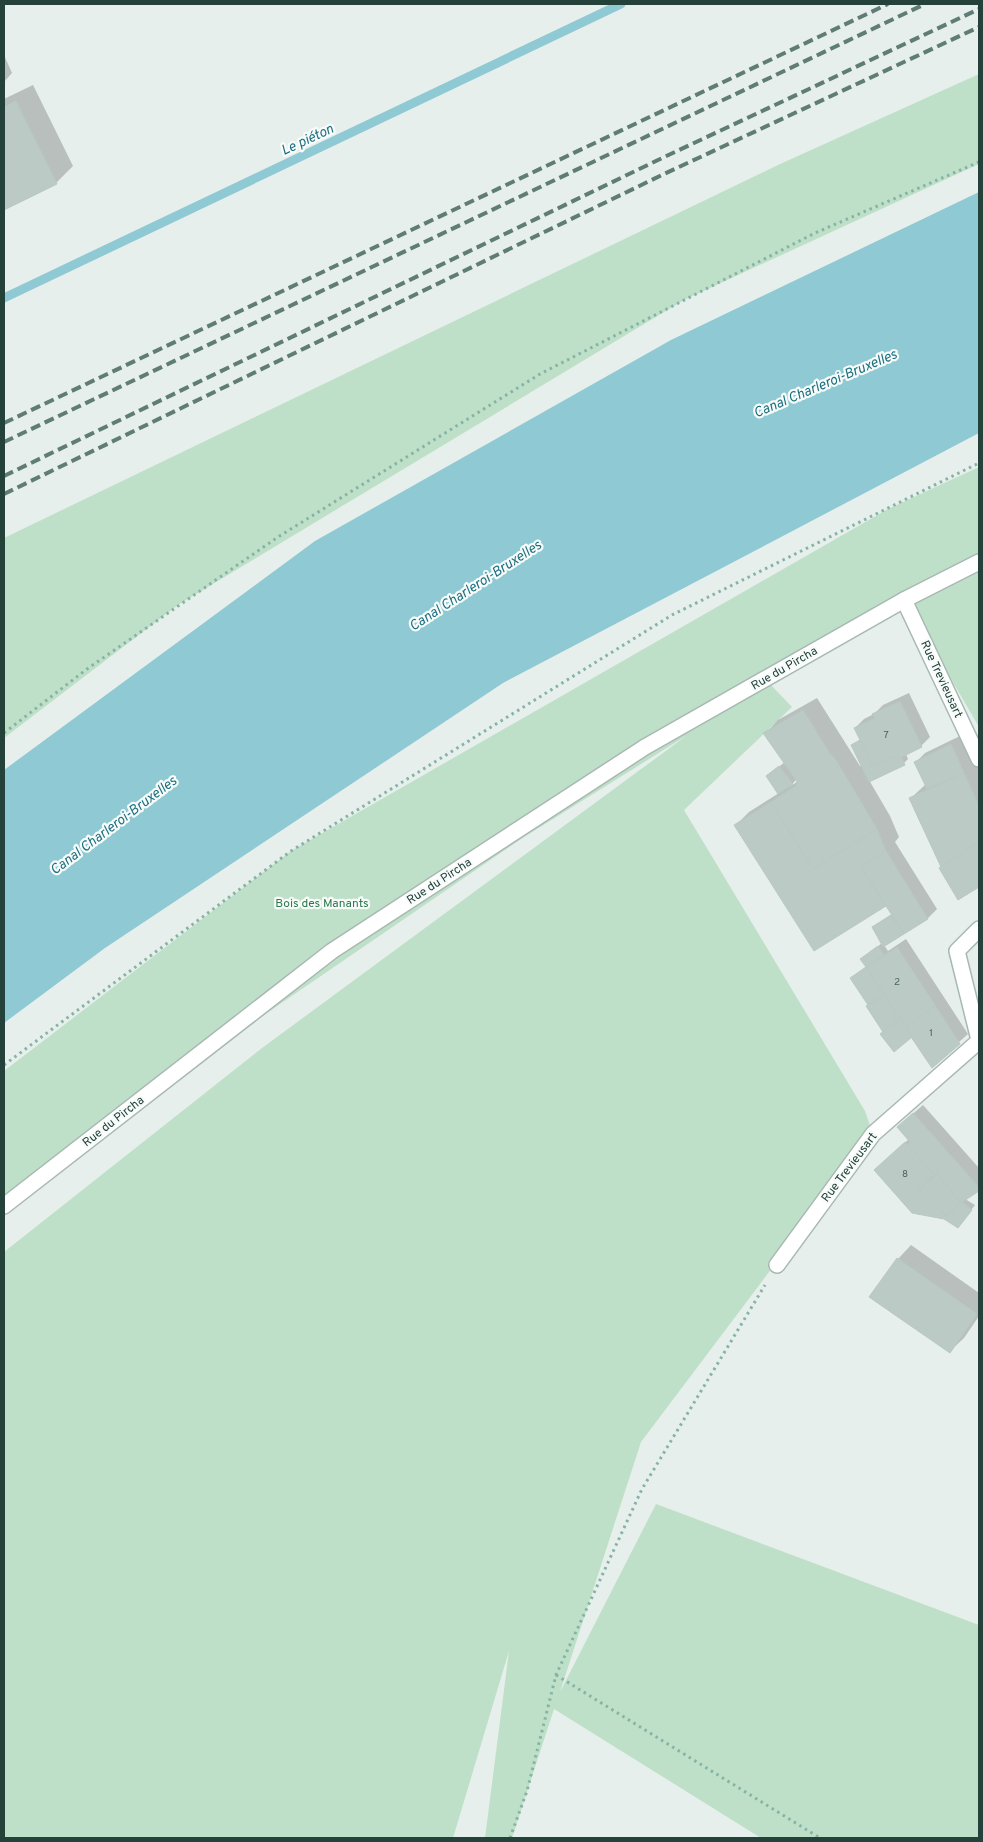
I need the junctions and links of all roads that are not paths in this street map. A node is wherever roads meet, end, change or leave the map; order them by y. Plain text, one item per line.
1 (979, 562) edge
2 (904, 600) junction
3 (979, 759) edge
4 (979, 930) edge
5 (979, 1041) edge
6 (4, 1206) edge
7 (777, 1265) road end

1 - 2 street, Rue du Pircha
2 - 3 street, Rue Trevieusart
2 - 6 street, Rue du Pircha
4 - 5 street, Rue Trevieusart
5 - 7 street, Rue Trevieusart

